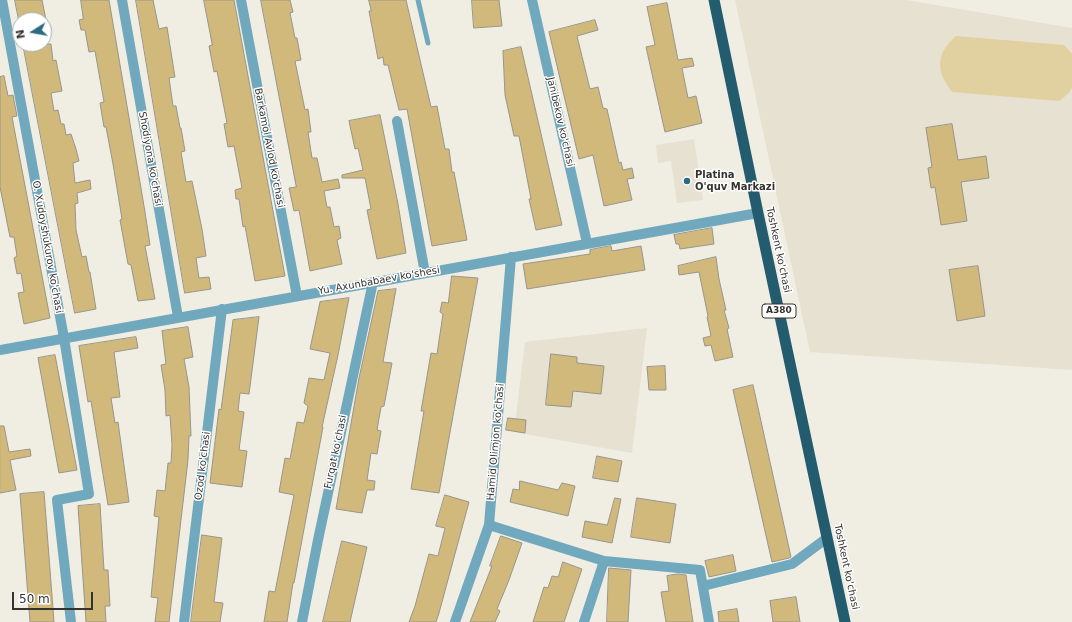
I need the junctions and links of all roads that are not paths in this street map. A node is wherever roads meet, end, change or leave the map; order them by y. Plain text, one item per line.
1 (2, 0) edge
2 (122, 0) edge
3 (241, 0) edge
4 (418, 0) edge
5 (532, 0) edge
6 (714, 0) edge
7 (428, 43) dead end
8 (398, 121) dead end
9 (758, 213) junction
10 (587, 244) junction
11 (511, 257) junction
12 (425, 273) junction
13 (373, 282) junction
14 (297, 296) junction
15 (222, 309) junction
16 (178, 317) junction
17 (64, 338) junction
18 (0, 350) edge
19 (489, 525) junction
20 (827, 538) junction
21 (604, 561) junction
22 (703, 586) junction
23 (71, 622) edge
24 (184, 622) edge
25 (302, 622) edge
26 (454, 622) edge
27 (584, 622) edge
28 (709, 622) edge
29 (845, 622) edge

1 - 17 street, O. Xudoyshukurov ko'chasi
2 - 16 street, Shodiyona ko'chasi
3 - 14 street, Barkamol Avlod ko'chasi
4 - 7 lane
5 - 10 street, Janibekov ko'chasi
6 - 9 highway, Toshkent ko'chasi / A380
8 - 12 street
9 - 10 street, Yu. Axunbabaev ko'shesi
9 - 20 highway, Toshkent ko'chasi / A380
10 - 11 street, Yu. Axunbabaev ko'shesi
11 - 12 street, Yu. Axunbabaev ko'shesi
11 - 19 street, Hamid Olimjon ko'chasi
12 - 13 street, Yu. Axunbabaev ko'shesi
13 - 14 street, Yu. Axunbabaev ko'shesi
13 - 25 street, Furqat ko'chasi
14 - 15 street, Yu. Axunbabaev ko'shesi
15 - 16 street, Yu. Axunbabaev ko'shesi
15 - 24 street, Ozod ko'chasi
16 - 17 street, Yu. Axunbabaev ko'shesi
17 - 18 street, Yu. Axunbabaev ko'shesi
17 - 23 street, O. Xudoyshukurov ko'chasi
19 - 21 street
19 - 26 street, Hamid Olimjon ko'chasi
20 - 22 street
20 - 29 highway, Toshkent ko'chasi / A380
21 - 22 street
21 - 27 street
22 - 28 street

